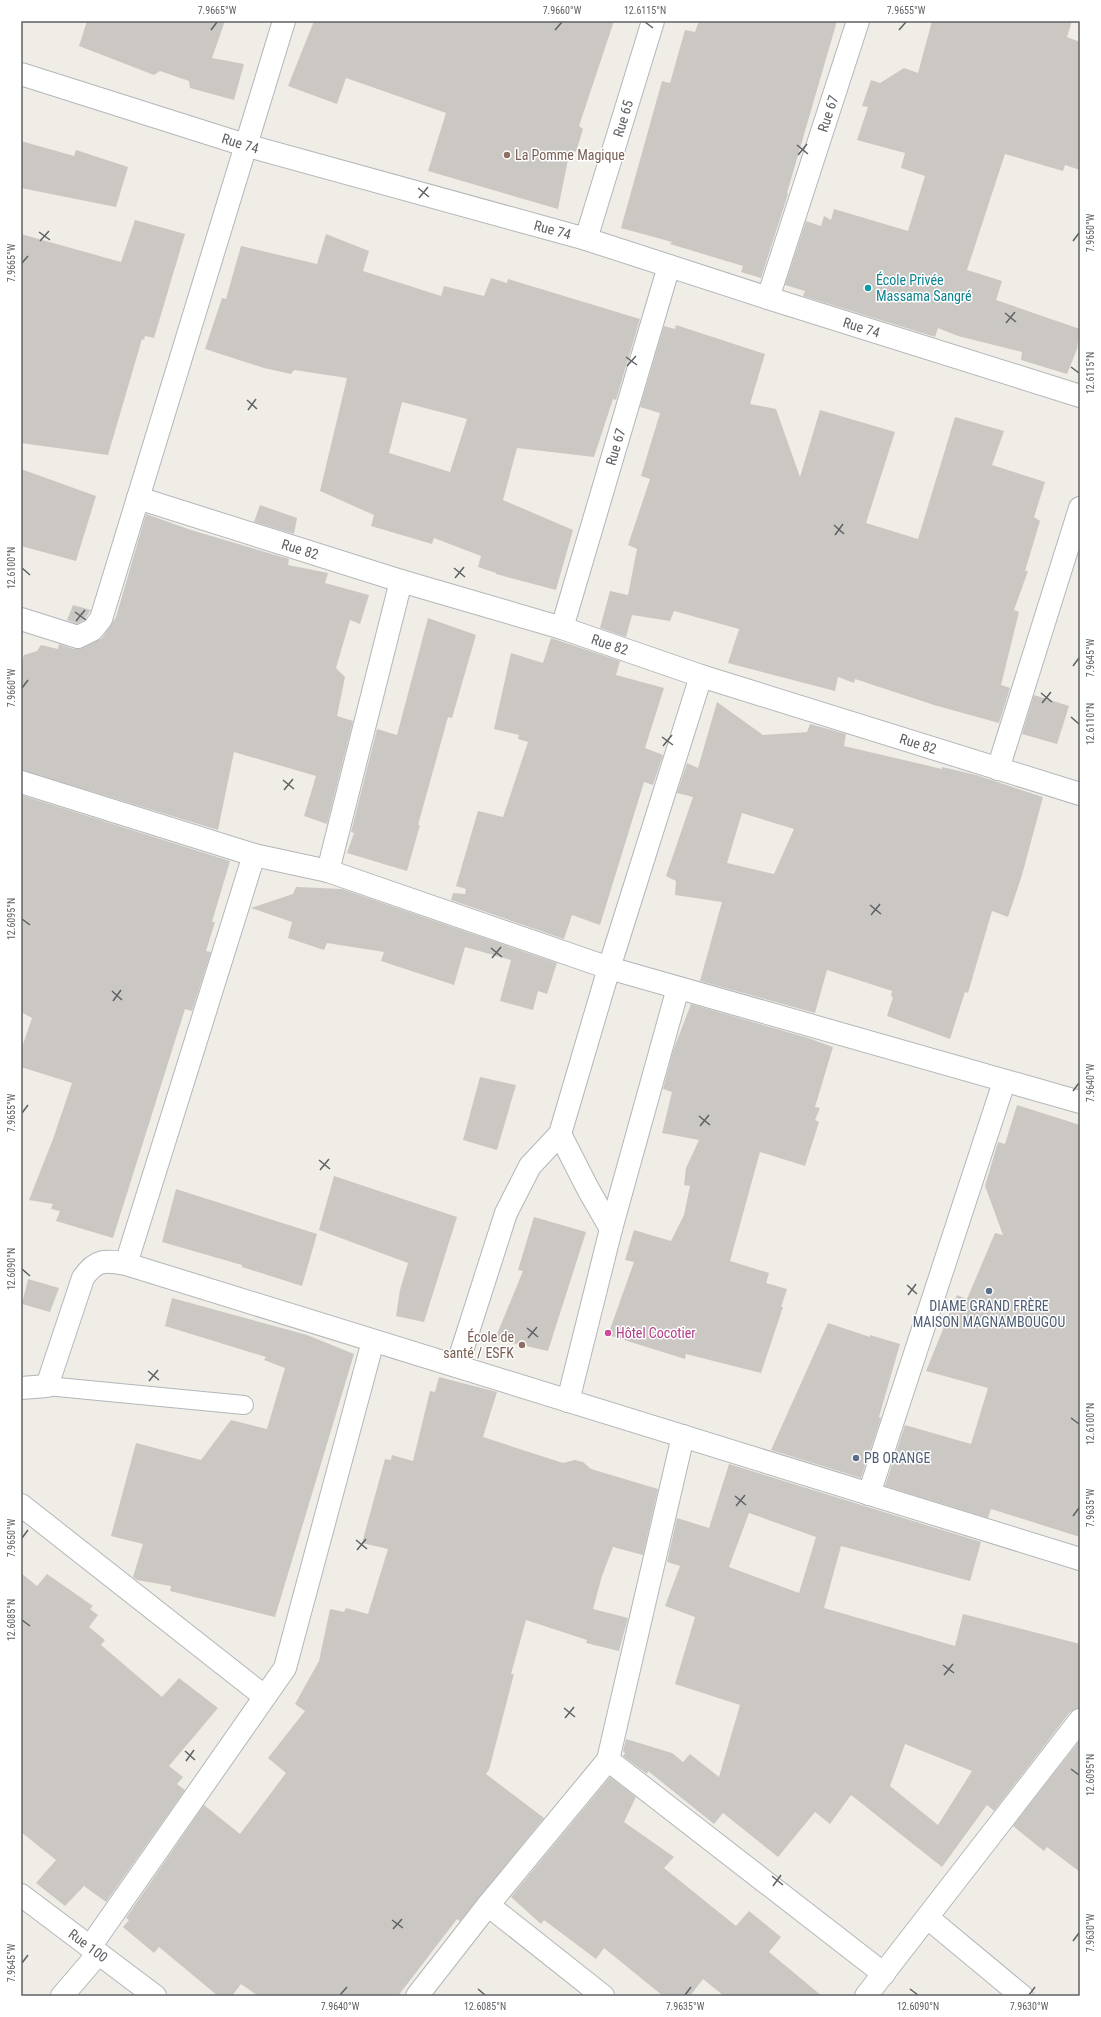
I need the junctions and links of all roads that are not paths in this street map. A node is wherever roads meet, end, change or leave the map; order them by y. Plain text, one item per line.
1 (284, 21) edge
2 (653, 21) edge
3 (858, 21) edge
4 (21, 74) edge
5 (246, 145) junction
6 (586, 239) junction
7 (669, 266) junction
8 (768, 298) junction
9 (1080, 396) edge
10 (138, 498) junction
11 (1080, 508) edge
12 (401, 581) junction
13 (21, 619) edge
14 (562, 628) junction
15 (701, 676) junction
16 (998, 769) junction
17 (21, 782) edge
18 (1080, 794) edge
19 (254, 855) junction
20 (328, 871) junction
21 (608, 968) junction
22 (678, 988) junction
23 (1004, 1082) junction
24 (1080, 1102) edge
25 (560, 1134) junction
26 (611, 1229) junction
27 (126, 1264) junction
28 (373, 1341) junction
29 (457, 1366) junction
30 (47, 1386) junction
31 (21, 1388) edge
32 (568, 1401) junction
33 (244, 1405) dead end
34 (683, 1436) junction
35 (870, 1494) junction
36 (24, 1513) edge
37 (1080, 1558) edge
38 (264, 1696) junction
39 (1080, 1720) edge
40 (608, 1760) junction
41 (21, 1895) edge
42 (488, 1905) junction
43 (928, 1918) junction
44 (94, 1950) junction
45 (884, 1974) junction
46 (62, 1996) edge
47 (155, 1996) edge
48 (417, 1996) edge
49 (603, 1996) edge
50 (866, 1996) edge
51 (1022, 1996) edge

1 - 5 street
2 - 6 street, Rue 65
3 - 8 street, Rue 67
4 - 5 street, Rue 74
5 - 6 street, Rue 74
5 - 10 street
6 - 7 street, Rue 74
7 - 8 street, Rue 74
7 - 14 street, Rue 67
8 - 9 street, Rue 74
10 - 12 street, Rue 82
10 - 13 street
11 - 16 street
12 - 14 street, Rue 82
12 - 20 street
14 - 15 street, Rue 82
15 - 16 street, Rue 82
15 - 21 street
16 - 18 street, Rue 82
17 - 19 street
19 - 20 street
19 - 27 street
20 - 21 street
21 - 22 street
21 - 25 street
22 - 23 street
22 - 26 street
23 - 24 street
23 - 35 street
25 - 26 street
25 - 29 street
26 - 32 street
27 - 28 street
27 - 30 street
28 - 29 street
28 - 38 street
29 - 32 street
30 - 31 street
30 - 33 lane
32 - 34 street
34 - 35 street
34 - 40 street
35 - 37 street
36 - 38 street
38 - 44 street
39 - 43 street
40 - 42 street
40 - 45 street
41 - 44 street, Rue 100
42 - 48 street
42 - 49 street
43 - 45 street
43 - 51 street
44 - 46 street
44 - 47 street, Rue 100
45 - 50 street

